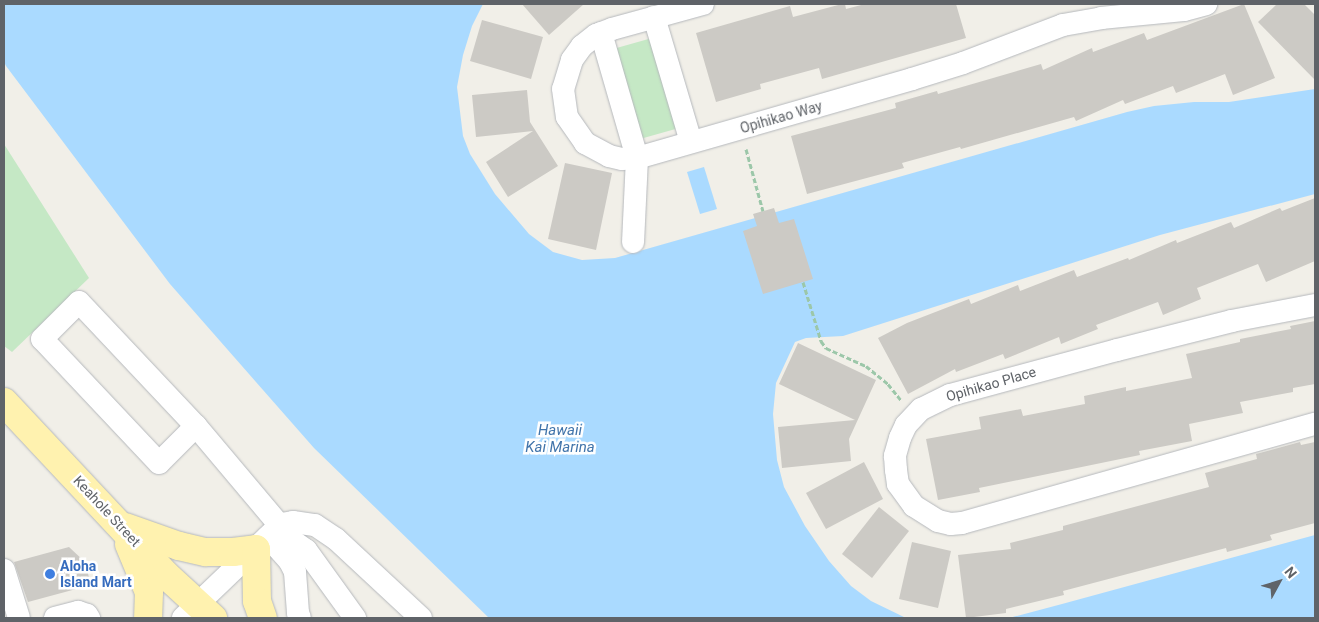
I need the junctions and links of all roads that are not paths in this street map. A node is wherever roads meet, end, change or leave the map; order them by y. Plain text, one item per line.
1 (703, 4) edge
2 (1206, 4) edge
3 (654, 17) junction
4 (601, 33) junction
5 (691, 142) junction
6 (637, 158) junction
7 (632, 242) dead end
8 (1315, 305) edge
9 (4, 402) edge
10 (1315, 424) edge
11 (196, 426) junction
12 (121, 526) junction
13 (268, 537) junction
14 (4, 570) edge
15 (198, 613) edge
16 (19, 618) edge
17 (55, 618) edge
18 (89, 618) edge
19 (148, 618) edge
20 (263, 618) edge
21 (300, 618) edge
22 (355, 618) edge
23 (421, 618) edge

1 - 3 street, Opihikao Way
2 - 5 street, Opihikao Way
3 - 4 street, Opihikao Way
3 - 5 street
4 - 6 street
4 - 6 street, Opihikao Way
5 - 6 street, Opihikao Way
6 - 7 street
8 - 10 street, Opihikao Place
9 - 12 main road, Keahole Street
11 - 11 street
11 - 13 street
12 - 13 main road
12 - 15 main road, Keahole Street
12 - 19 main road
13 - 15 street
13 - 20 main road
13 - 21 street
13 - 22 street
13 - 23 street
14 - 16 street
17 - 18 street

